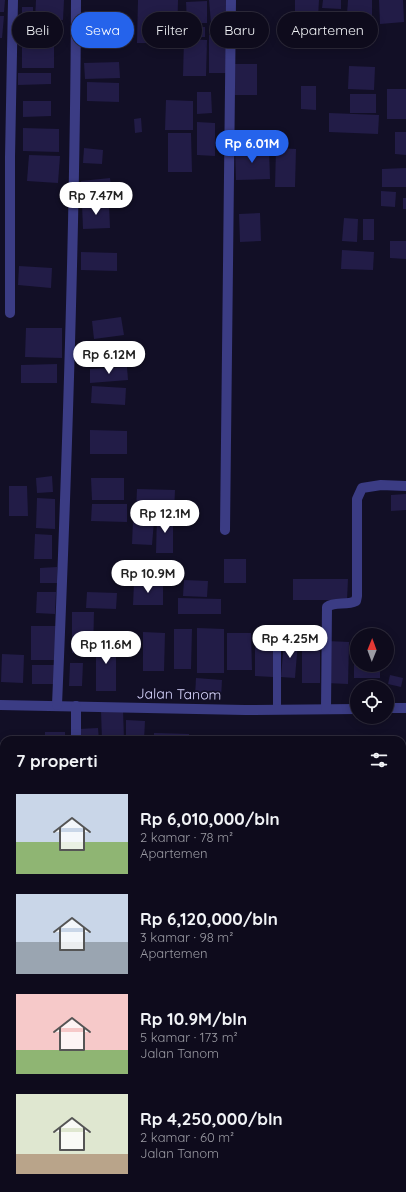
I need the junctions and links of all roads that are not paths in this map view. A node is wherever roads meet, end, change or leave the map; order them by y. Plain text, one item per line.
1 (13, 0) edge
2 (76, 0) edge
3 (231, 0) edge
4 (10, 313) dead end
5 (406, 486) edge
6 (226, 530) dead end
7 (277, 640) dead end
8 (0, 705) edge
9 (57, 705) junction
10 (76, 706) junction
11 (394, 708) edge
12 (406, 708) edge
13 (326, 709) junction
14 (350, 709) edge
15 (277, 710) junction
16 (76, 736) edge

1 - 4 street
2 - 9 street
3 - 6 street
5 - 13 street
7 - 15 lane
8 - 9 street, Jalan Tanom
9 - 10 street, Jalan Tanom
10 - 15 street, Jalan Tanom
10 - 16 street
11 - 12 street
13 - 14 street, Jalan Tanom
13 - 15 street, Jalan Tanom

